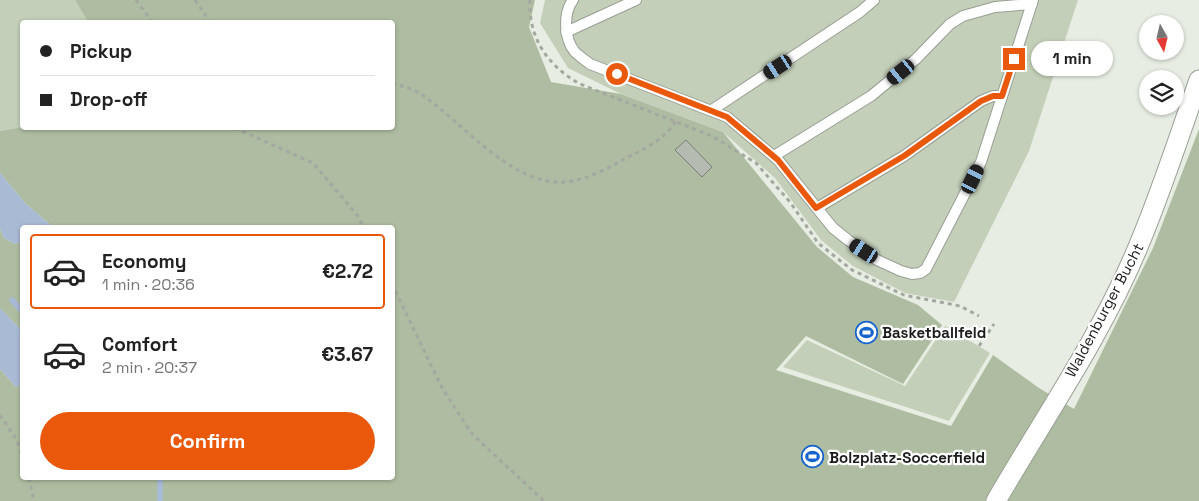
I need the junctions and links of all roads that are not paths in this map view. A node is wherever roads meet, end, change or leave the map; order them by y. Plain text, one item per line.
1 (573, 0) edge
2 (636, 0) edge
3 (874, 0) edge
4 (1032, 2) edge
5 (566, 32) junction
6 (1199, 80) edge
7 (1002, 96) junction
8 (712, 110) junction
9 (774, 156) junction
10 (816, 208) junction
11 (996, 501) edge

1 - 5 lane
2 - 5 lane
3 - 8 lane
4 - 7 lane
4 - 9 lane
5 - 8 lane
6 - 11 street, Waldenburger Bucht
7 - 10 lane
7 - 10 lane
8 - 9 lane
9 - 10 lane

